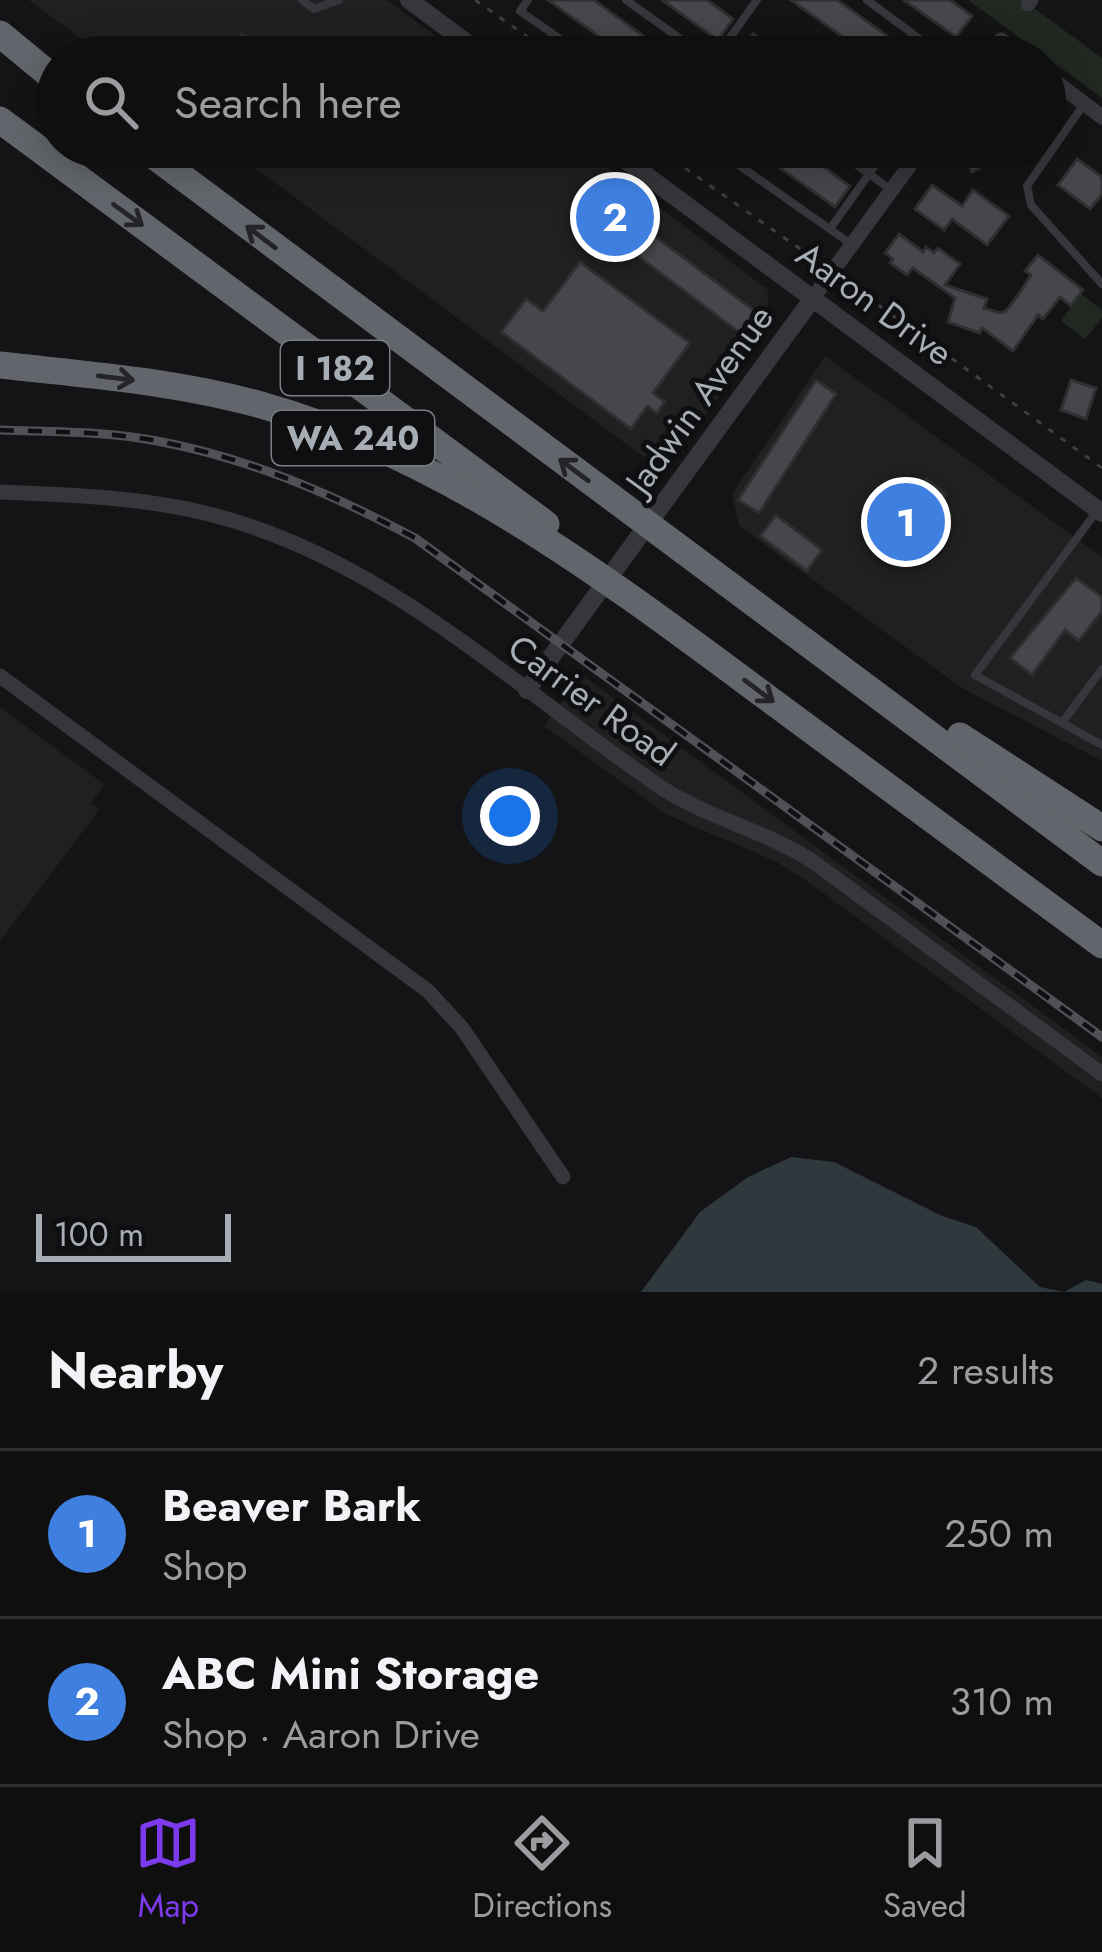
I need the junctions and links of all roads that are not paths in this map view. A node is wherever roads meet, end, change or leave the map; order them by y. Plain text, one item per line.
1 (302, 0) edge
2 (339, 0) edge
3 (409, 0) edge
4 (528, 0) edge
5 (626, 0) edge
6 (757, 0) edge
7 (866, 0) edge
8 (458, 36) edge
9 (556, 36) edge
10 (677, 36) edge
11 (731, 36) edge
12 (915, 36) edge
13 (0, 38) edge
14 (36, 66) edge
15 (1066, 90) edge
16 (1084, 104) junction
17 (1102, 117) edge
18 (0, 120) edge
19 (1066, 130) edge
20 (36, 147) edge
21 (65, 168) edge
22 (170, 168) edge
23 (637, 168) edge
24 (743, 168) edge
25 (861, 168) edge
26 (873, 168) edge
27 (907, 168) edge
28 (1040, 168) edge
29 (869, 174) junction
30 (891, 190) junction
31 (830, 229) junction
32 (852, 244) junction
33 (1102, 284) edge
34 (813, 298) junction
35 (0, 365) edge
36 (0, 492) edge
37 (1100, 511) edge
38 (668, 540) junction
39 (664, 622) junction
40 (1102, 669) edge
41 (0, 676) edge
42 (527, 690) junction
43 (1062, 723) junction
44 (1102, 745) edge
45 (1019, 776) junction
46 (1102, 816) edge
47 (1102, 828) edge
48 (1102, 863) edge
49 (1102, 946) edge
50 (1102, 1074) edge
51 (563, 1177) dead end

1 - 2 lane
3 - 8 street
4 - 9 lane
5 - 10 lane
6 - 11 lane
7 - 12 lane
13 - 14 highway
15 - 16 street
16 - 17 street
16 - 19 lane
18 -> 20 highway, I 182
21 -> 39 highway, I 182
38 -> 22 highway, I 182
23 - 34 street, Aaron Drive
24 - 31 lane
25 - 29 lane
26 - 29 lane
27 - 30 street, Jadwin Avenue
28 - 33 lane
29 - 30 lane
29 - 31 lane
30 - 32 street, Jadwin Avenue
31 - 32 lane
32 - 34 street, Jadwin Avenue
34 - 37 street, Aaron Drive
34 - 42 street, Jadwin Avenue
35 -> 39 highway, WA 240
36 - 42 street, Carrier Road
37 - 43 lane
38 - 45 highway
38 - 48 highway, I 182
39 -> 49 highway, I 182
40 - 43 lane
41 - 51 street
42 - 50 street, Carrier Road
43 - 44 lane
45 - 46 highway
45 - 47 highway

